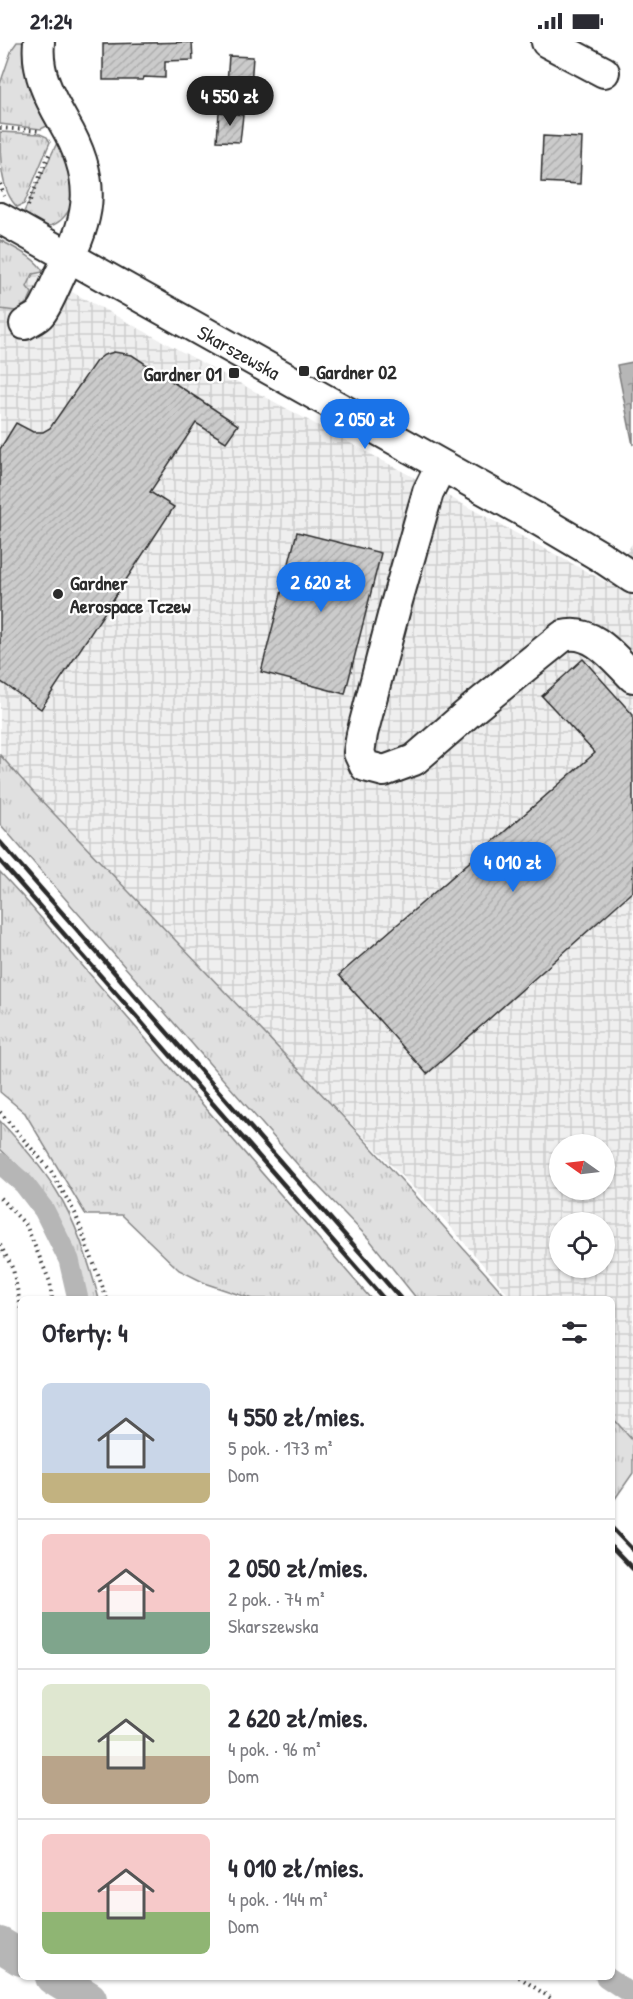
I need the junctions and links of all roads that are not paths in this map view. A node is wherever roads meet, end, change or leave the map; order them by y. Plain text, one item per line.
1 (39, 42) edge
2 (547, 42) edge
3 (604, 72) dead end
4 (11, 213) edge
5 (70, 257) junction
6 (25, 324) dead end
7 (441, 466) junction
8 (633, 578) edge
9 (633, 677) edge

1 - 5 street
2 - 3 street
4 - 5 street, Skarszewska
5 - 6 street
5 - 7 street, Skarszewska
7 - 8 street, Skarszewska
7 - 9 street

